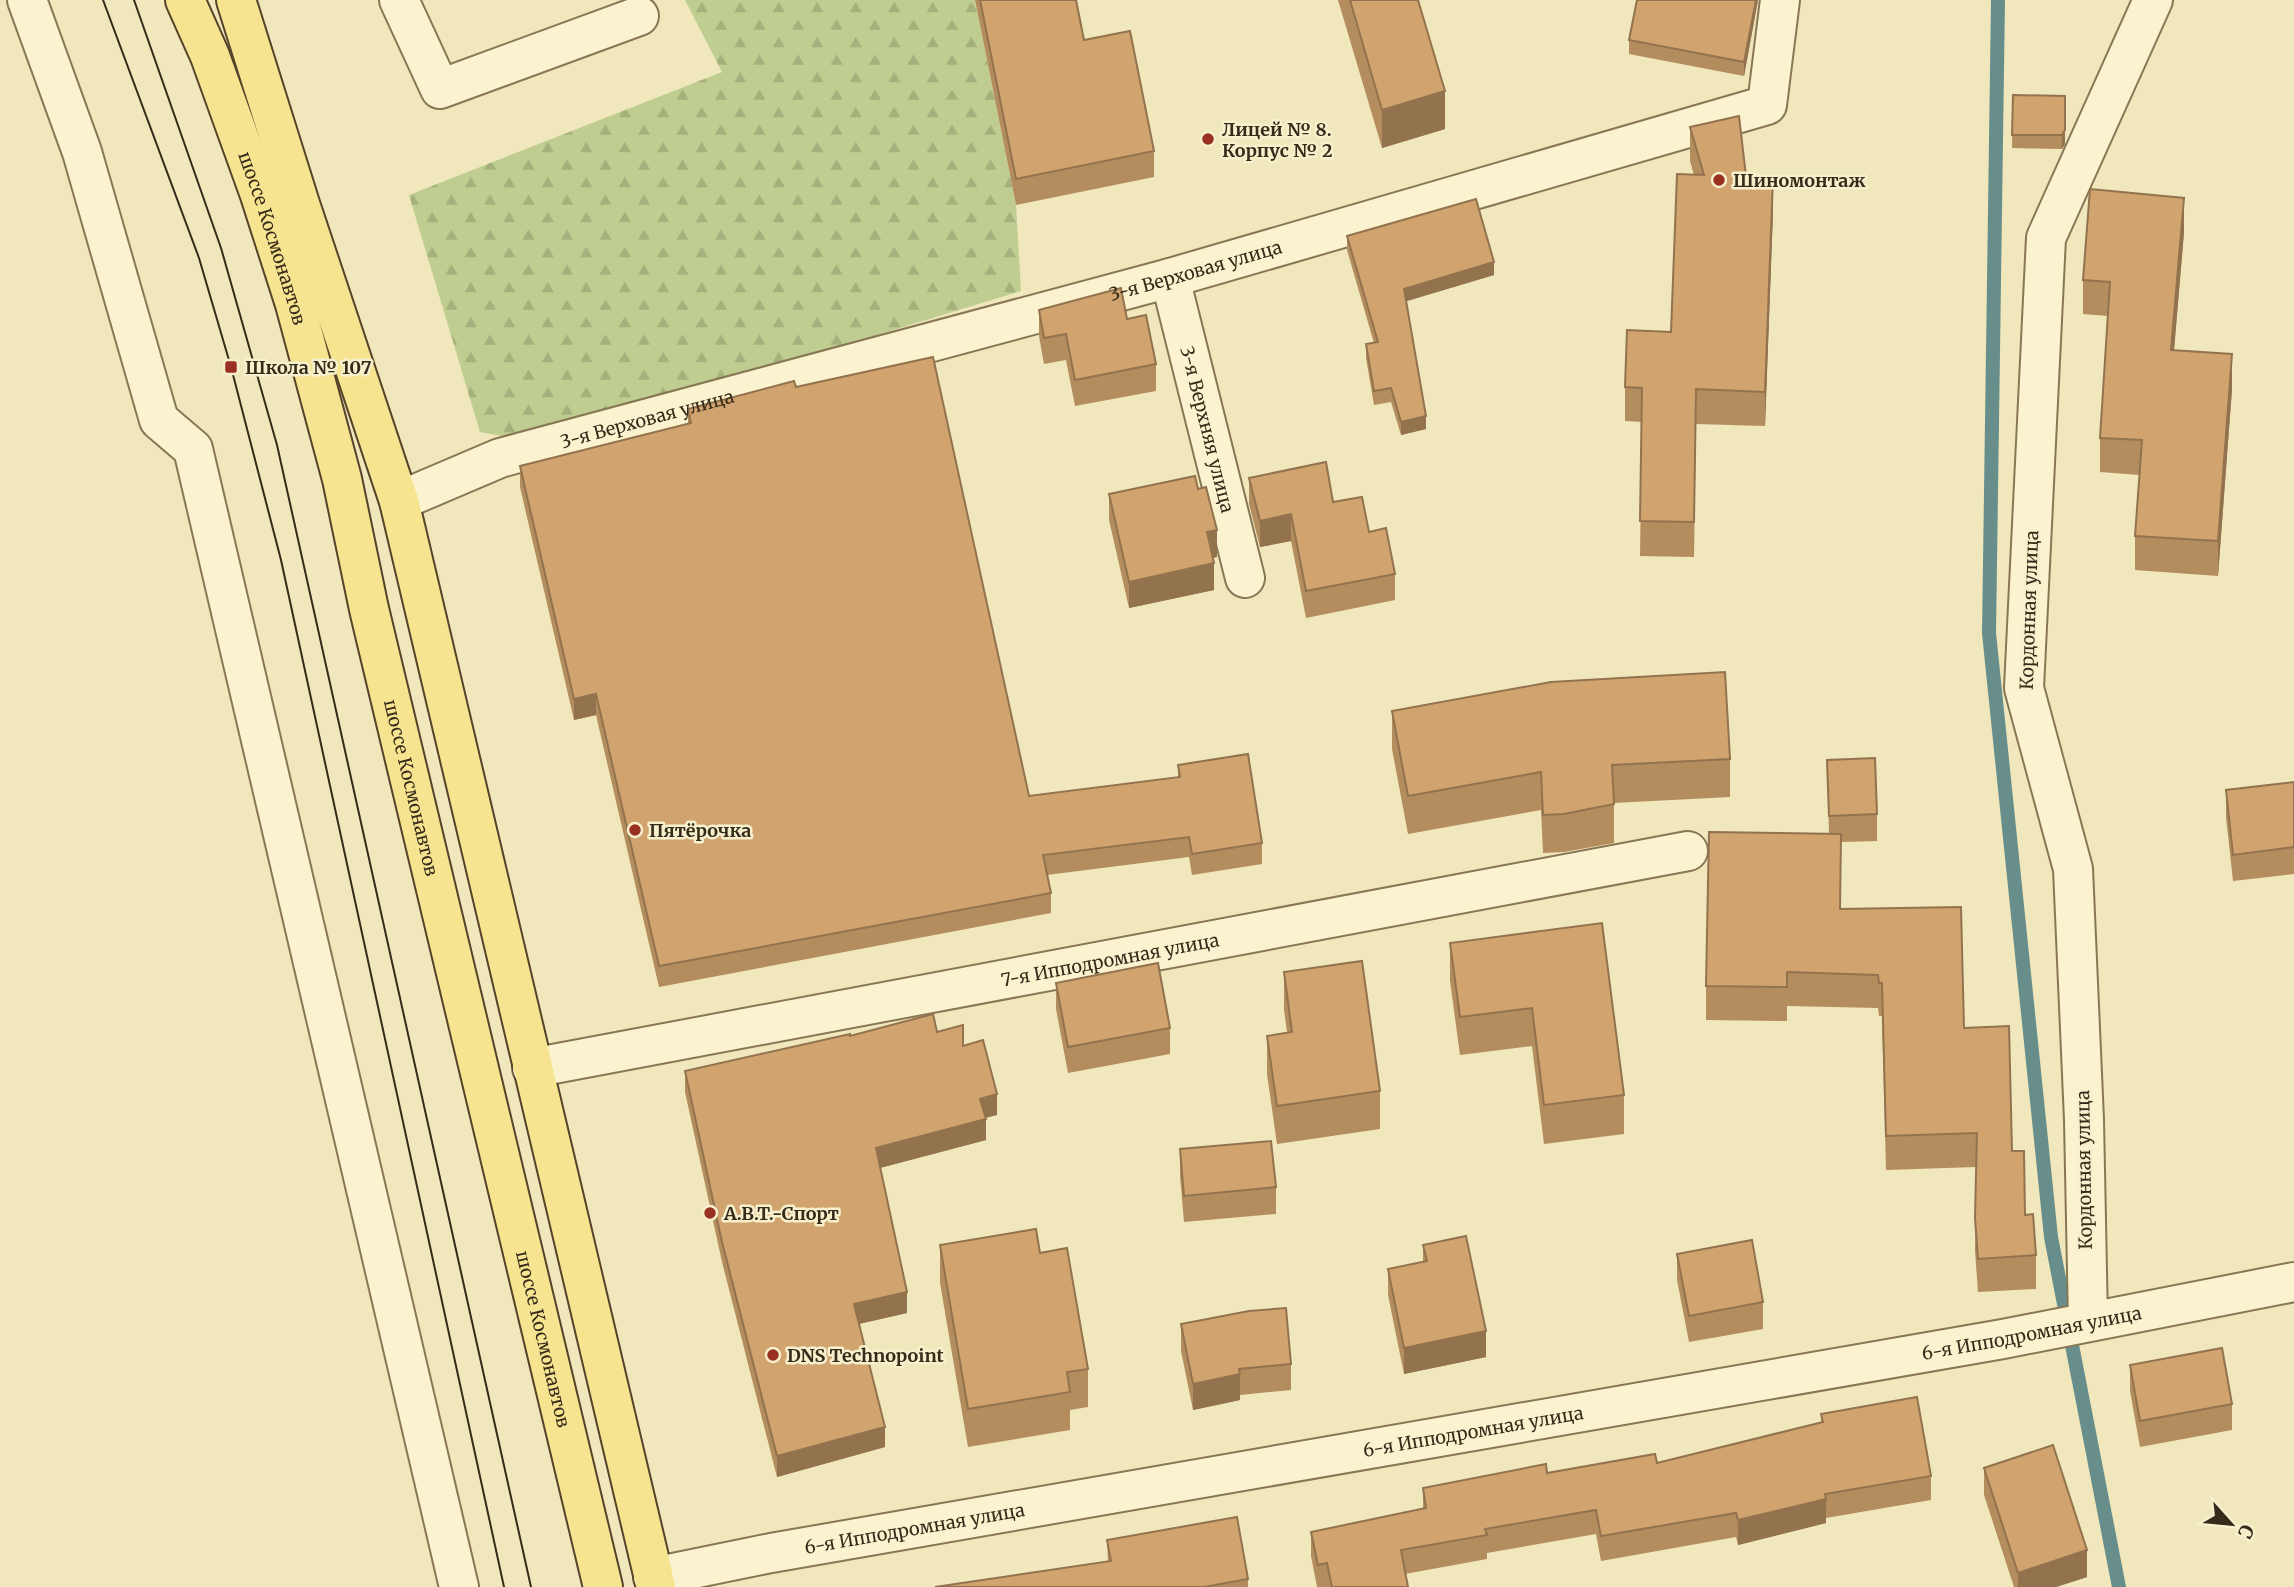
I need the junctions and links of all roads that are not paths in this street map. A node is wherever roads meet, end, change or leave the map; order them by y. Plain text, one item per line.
1 (27, 0) edge
2 (185, 0) edge
3 (236, 0) edge
4 (399, 0) edge
5 (1780, 0) edge
6 (2153, 0) edge
7 (639, 16) dead end
8 (1170, 278) junction
9 (399, 501) junction
10 (1245, 578) dead end
11 (1688, 852) dead end
12 (532, 1068) junction
13 (2294, 1282) edge
14 (2088, 1321) junction
15 (654, 1582) edge
16 (458, 1587) edge
17 (603, 1587) edge

1 - 16 street
2 - 17 main road, шоссе Космонавтов
3 - 9 main road
4 - 7 street
5 - 8 street, 3-я Верховая улица
6 - 14 street, Кордонная улица
8 - 9 street, 3-я Верховая улица
8 - 10 street, 3-я Верхняя улица
9 - 12 main road
11 - 12 street, 7-я Ипподромная улица
12 - 15 main road
13 - 14 street, 6-я Ипподромная улица
14 - 15 street, 6-я Ипподромная улица

